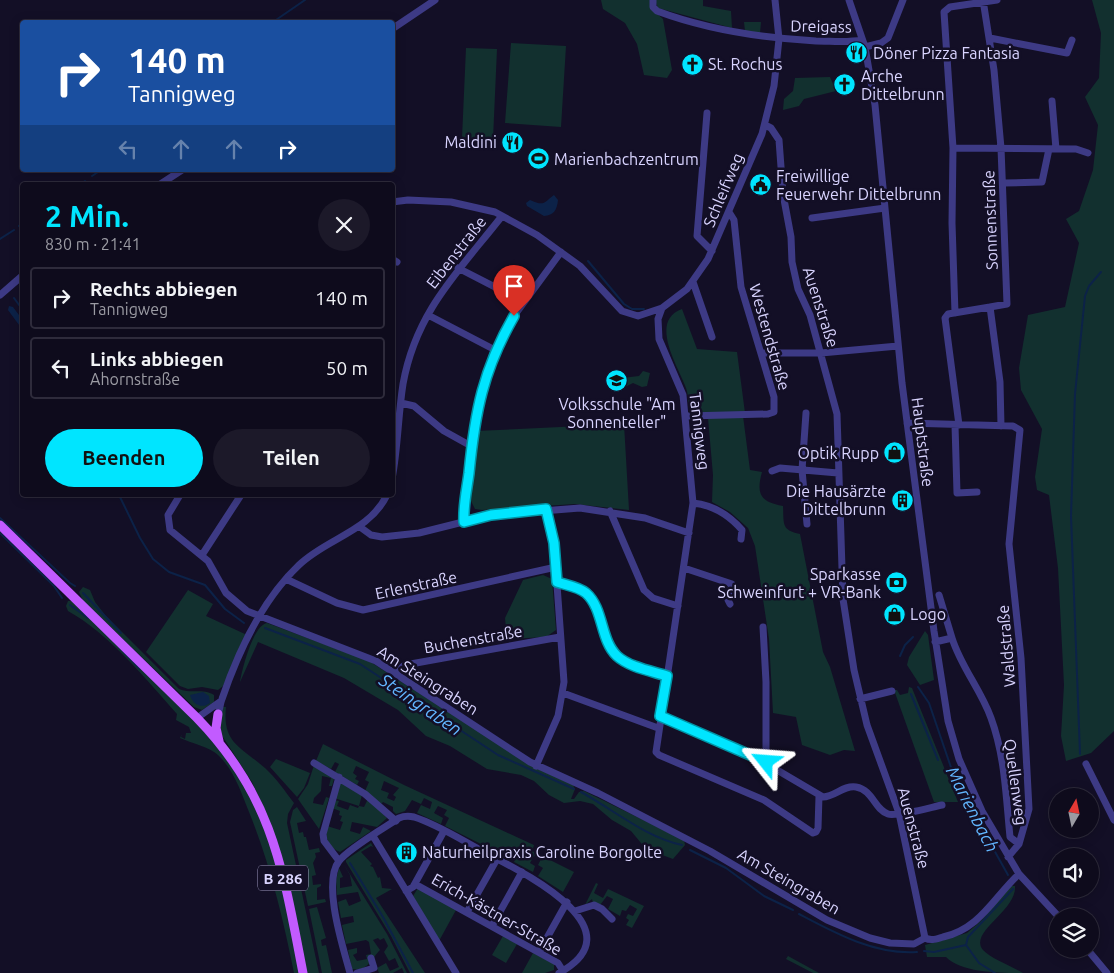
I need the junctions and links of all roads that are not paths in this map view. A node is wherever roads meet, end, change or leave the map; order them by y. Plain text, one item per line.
1 (435, 0) edge
2 (653, 0) edge
3 (775, 0) edge
4 (849, 0) edge
5 (903, 0) edge
6 (997, 0) edge
7 (983, 1) edge
8 (395, 27) edge
9 (990, 38) junction
10 (779, 39) junction
11 (1072, 40) dead end
12 (864, 44) junction
13 (1052, 101) dead end
14 (707, 113) dead end
15 (765, 125) junction
16 (953, 148) junction
17 (1001, 148) junction
18 (1053, 149) junction
19 (1088, 153) dead end
20 (179, 172) edge
21 (164, 182) edge
22 (1004, 183) junction
23 (395, 202) edge
24 (885, 208) junction
25 (729, 212) junction
26 (502, 216) junction
27 (812, 218) dead end
28 (712, 251) junction
29 (561, 252) junction
30 (458, 268) junction
31 (20, 278) edge
32 (693, 282) junction
33 (0, 294) edge
34 (524, 302) junction
35 (990, 307) junction
36 (662, 308) junction
37 (955, 313) junction
38 (428, 314) junction
39 (712, 337) dead end
40 (898, 346) junction
41 (497, 351) junction
42 (762, 352) junction
43 (821, 353) junction
44 (400, 402) junction
45 (806, 413) dead end
46 (686, 416) junction
47 (907, 424) junction
48 (957, 425) junction
49 (1001, 426) junction
50 (471, 446) junction
51 (395, 450) edge
52 (802, 470) junction
53 (772, 471) dead end
54 (838, 473) junction
55 (977, 492) dead end
56 (179, 497) edge
57 (240, 497) edge
58 (386, 497) edge
59 (693, 503) junction
60 (546, 509) junction
61 (610, 511) junction
62 (464, 522) junction
63 (807, 524) dead end
64 (0, 526) edge
65 (360, 527) junction
66 (689, 533) junction
67 (741, 539) dead end
68 (202, 556) junction
69 (556, 567) junction
70 (684, 568) junction
71 (286, 579) junction
72 (557, 582) junction
73 (939, 595) dead end
74 (730, 604) dead end
75 (678, 606) junction
76 (260, 616) junction
77 (763, 627) dead end
78 (560, 637) junction
79 (952, 638) junction
80 (935, 642) junction
81 (392, 674) junction
82 (667, 676) junction
83 (892, 691) dead end
84 (564, 693) junction
85 (860, 699) junction
86 (221, 701) junction
87 (218, 714) junction
88 (660, 716) junction
89 (200, 721) junction
90 (658, 728) junction
91 (219, 742) junction
92 (314, 762) dead end
93 (766, 762) junction
94 (1086, 764) dead end
95 (536, 766) junction
96 (339, 777) junction
97 (819, 796) junction
98 (942, 804) dead end
99 (900, 813) junction
100 (1114, 820) edge
101 (396, 821) junction
102 (444, 831) junction
103 (373, 836) junction
104 (1019, 844) junction
105 (1008, 857) junction
106 (497, 858) junction
107 (339, 861) junction
108 (522, 872) junction
109 (1019, 874) junction
110 (415, 884) junction
111 (406, 891) junction
112 (567, 902) junction
113 (1051, 908) edge
114 (575, 911) junction
115 (467, 912) junction
116 (612, 919) dead end
117 (492, 926) junction
118 (925, 938) junction
119 (539, 952) junction
120 (372, 958) dead end
121 (1094, 958) edge
122 (375, 970) edge
123 (561, 972) edge
124 (303, 973) edge
125 (350, 973) edge
126 (356, 973) edge
127 (456, 973) edge
128 (1107, 973) edge

1 - 8 street
2 - 10 street, Dreigass
3 - 10 street, Schleifweg
4 - 12 street, Hauptstraße
5 - 12 street, Dreigass
6 - 7 street
7 - 9 street, Sonnenstraße
7 - 16 street
9 - 11 street
9 - 17 street, Sonnenstraße
10 - 12 street, Dreigass
10 - 15 street, Schleifweg
12 - 24 street, Hauptstraße
13 - 18 street
14 - 28 street
15 - 25 street, Schleifweg
15 - 43 street, Auenstraße
16 - 17 street
16 - 37 street
17 - 18 street
17 - 22 street, Sonnenstraße
18 - 19 street
18 - 22 street
20 - 21 street
22 - 35 street, Sonnenstraße
23 - 26 street
24 - 27 street
24 - 40 street, Hauptstraße
25 - 28 street, Schleifweg
25 - 42 street, Westendstraße
26 - 29 street
26 - 30 street, Eibenstraße
28 - 32 street, Schleifweg
29 - 34 street
29 - 36 street, Schleifweg
30 - 34 street
30 - 38 street, Eibenstraße
31 - 33 street
32 - 36 street, Schleifweg
32 - 39 street
34 - 41 street
35 - 37 street
35 - 49 street
36 - 46 street, Tannigweg
37 - 48 street
38 - 41 street
38 - 44 street, Eibenstraße
40 - 43 street
40 - 47 street, Hauptstraße
41 - 50 street
42 - 43 street
42 - 46 street, Westendstraße
43 - 54 street, Auenstraße
44 - 50 street
44 - 51 street, Eibenstraße
45 - 52 street
46 - 59 street, Tannigweg
47 - 48 street
47 - 80 street, Hauptstraße
48 - 49 street
48 - 55 street
49 - 104 street, Waldstraße
50 - 62 street
52 - 53 street
52 - 54 street
52 - 63 street
54 - 85 street, Auenstraße
56 - 68 street, Am Steingraben
57 - 68 street
58 - 65 street
59 - 66 street, Tannigweg
59 - 67 street
60 - 61 street
60 - 62 street
60 - 69 street
61 - 66 street
61 - 75 street
62 - 65 street
64 - 89 main road, B 286
65 - 71 street
66 - 70 street, Tannigweg
68 - 76 street, Am Steingraben
69 - 71 street, Erlenstraße
69 - 72 street
70 - 74 street
70 - 75 street, Tannigweg
71 - 76 street
72 - 78 street
72 - 82 street
73 - 79 street, Quellenweg
75 - 82 street, Tannigweg
76 - 81 street, Am Steingraben
76 - 86 street
77 - 93 street
78 - 81 street, Buchenstraße
78 - 84 street
79 - 80 street
79 - 104 street, Quellenweg
80 - 105 street, Hauptstraße
81 - 95 street, Am Steingraben
82 - 88 street, Tannigweg
83 - 85 street
84 - 90 street
84 - 95 street
85 - 99 street, Auenstraße
86 - 87 street
86 - 89 street
87 - 89 main road
87 - 91 main road
88 - 90 street, Tannigweg
88 - 93 street
89 - 91 main road, B 286
90 - 97 street, Tannigweg
91 - 124 main road, B 286
92 - 96 street
93 - 97 street
94 - 100 street
95 - 118 street, Am Steingraben
96 - 101 street
96 - 107 street
97 - 99 street
98 - 99 street
99 - 118 street, Auenstraße
101 - 102 street
101 - 103 street
102 - 106 street
102 - 110 street, Erich-Kästner-Straße
103 - 107 street
103 - 111 street
104 - 105 street, Waldstraße
105 - 109 street, Hauptstraße
106 - 108 street
106 - 115 street
107 - 125 street
108 - 112 street
108 - 117 street
109 - 113 street, Hauptstraße
109 - 118 street, Am Steingraben
110 - 111 street, Erich-Kästner-Straße
110 - 115 street, Erich-Kästner-Straße
111 - 127 street
112 - 114 street
112 - 119 street
114 - 116 street
114 - 123 street
115 - 117 street, Erich-Kästner-Straße
117 - 119 street, Erich-Kästner-Straße
119 - 123 street, Erich-Kästner-Straße
120 - 122 street
121 - 128 street
122 - 126 street

